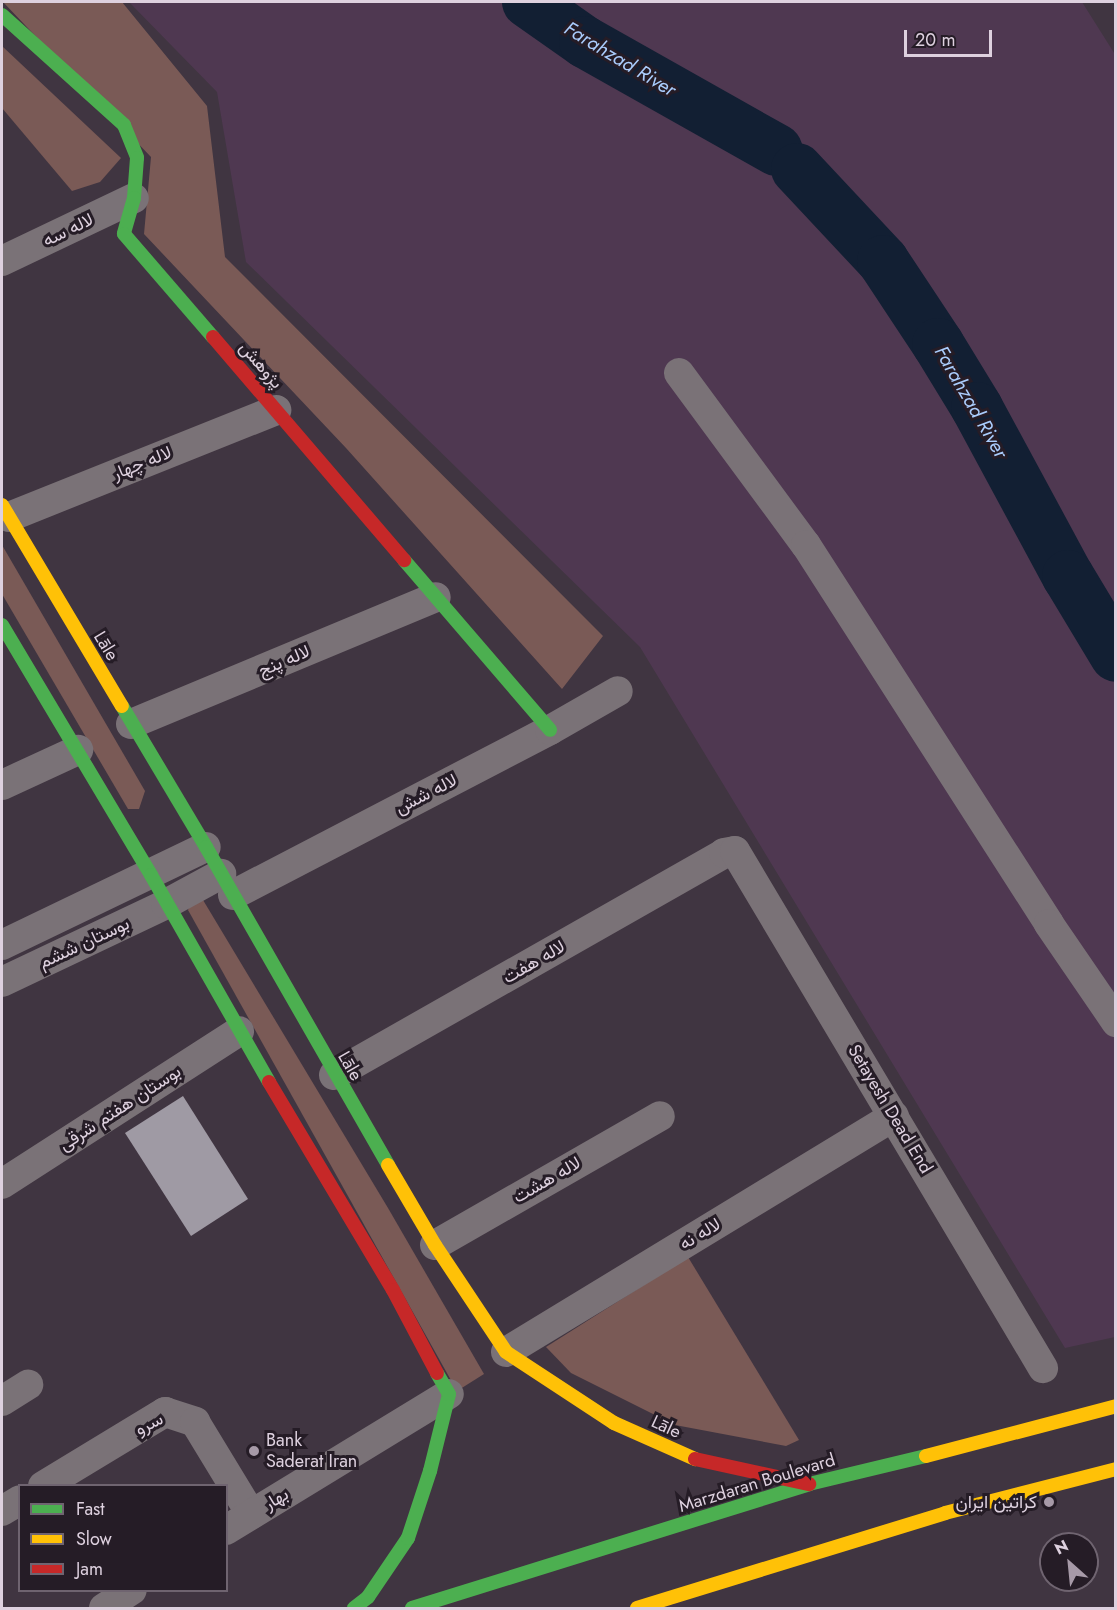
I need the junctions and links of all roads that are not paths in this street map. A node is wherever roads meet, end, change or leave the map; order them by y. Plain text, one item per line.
1 (2, 15) edge
2 (134, 198) junction
3 (2, 261) edge
4 (679, 373) dead end
5 (276, 410) junction
6 (5, 511) edge
7 (436, 597) junction
8 (2, 625) edge
9 (618, 692) dead end
10 (131, 724) junction
11 (550, 730) junction
12 (78, 750) junction
13 (2, 785) edge
14 (206, 847) junction
15 (735, 851) joint
16 (151, 875) junction
17 (227, 884) junction
18 (166, 904) junction
19 (2, 945) edge
20 (2, 982) edge
21 (1116, 1022) edge
22 (239, 1031) junction
23 (334, 1075) junction
24 (660, 1116) dead end
25 (894, 1116) junction
26 (2, 1184) edge
27 (435, 1245) junction
28 (506, 1352) junction
29 (1042, 1368) dead end
30 (28, 1385) dead end
31 (449, 1394) junction
32 (2, 1401) edge
33 (1116, 1406) edge
34 (1116, 1469) edge
35 (45, 1484) edge
36 (222, 1484) edge
37 (809, 1484) junction
38 (228, 1497) edge
39 (18, 1501) edge
40 (2, 1511) edge
41 (239, 1522) edge
42 (129, 1592) edge
43 (104, 1608) edge
44 (354, 1608) edge
45 (412, 1608) edge
46 (637, 1608) edge

1 - 2 main road, پژوهش
2 - 3 street, لاله سه
2 - 5 main road, پژوهش
4 - 21 street
5 - 6 street, لاله چهار
5 - 7 main road, پژوهش
6 - 10 main road, Lāle
7 - 10 street, لاله پنج
7 - 11 main road, پژوهش
8 - 12 main road
9 - 11 street, لاله شش
10 - 14 main road, Lāle
11 - 17 street, لاله شش
12 - 13 street
12 - 16 main road
14 - 16 street, بوستان ششم
14 - 17 main road, Lāle
15 - 23 street, لاله هفت
15 - 25 street, Setayesh Dead End
16 - 18 main road
16 - 19 street, بوستان ششم
17 - 18 street, لاله شش
17 - 23 main road, Lāle
18 - 20 street, بوستان ششم
18 - 22 main road
22 - 26 street, بوستان هفتم شرقی
22 - 31 main road
23 - 27 main road, Lāle
24 - 27 street, لاله هشت
25 - 28 street, لاله نه
25 - 29 street, Setayesh Dead End
27 - 28 main road, Lāle
28 - 37 main road, Lāle
30 - 32 street
31 - 41 street, بهار
31 - 44 main road
33 - 37 main road, Marzdaran Boulevard
34 - 46 main road
35 - 36 street, سرو
37 - 45 main road, Marzdaran Boulevard
38 - 41 street, سرو
39 - 40 street
42 - 43 street

